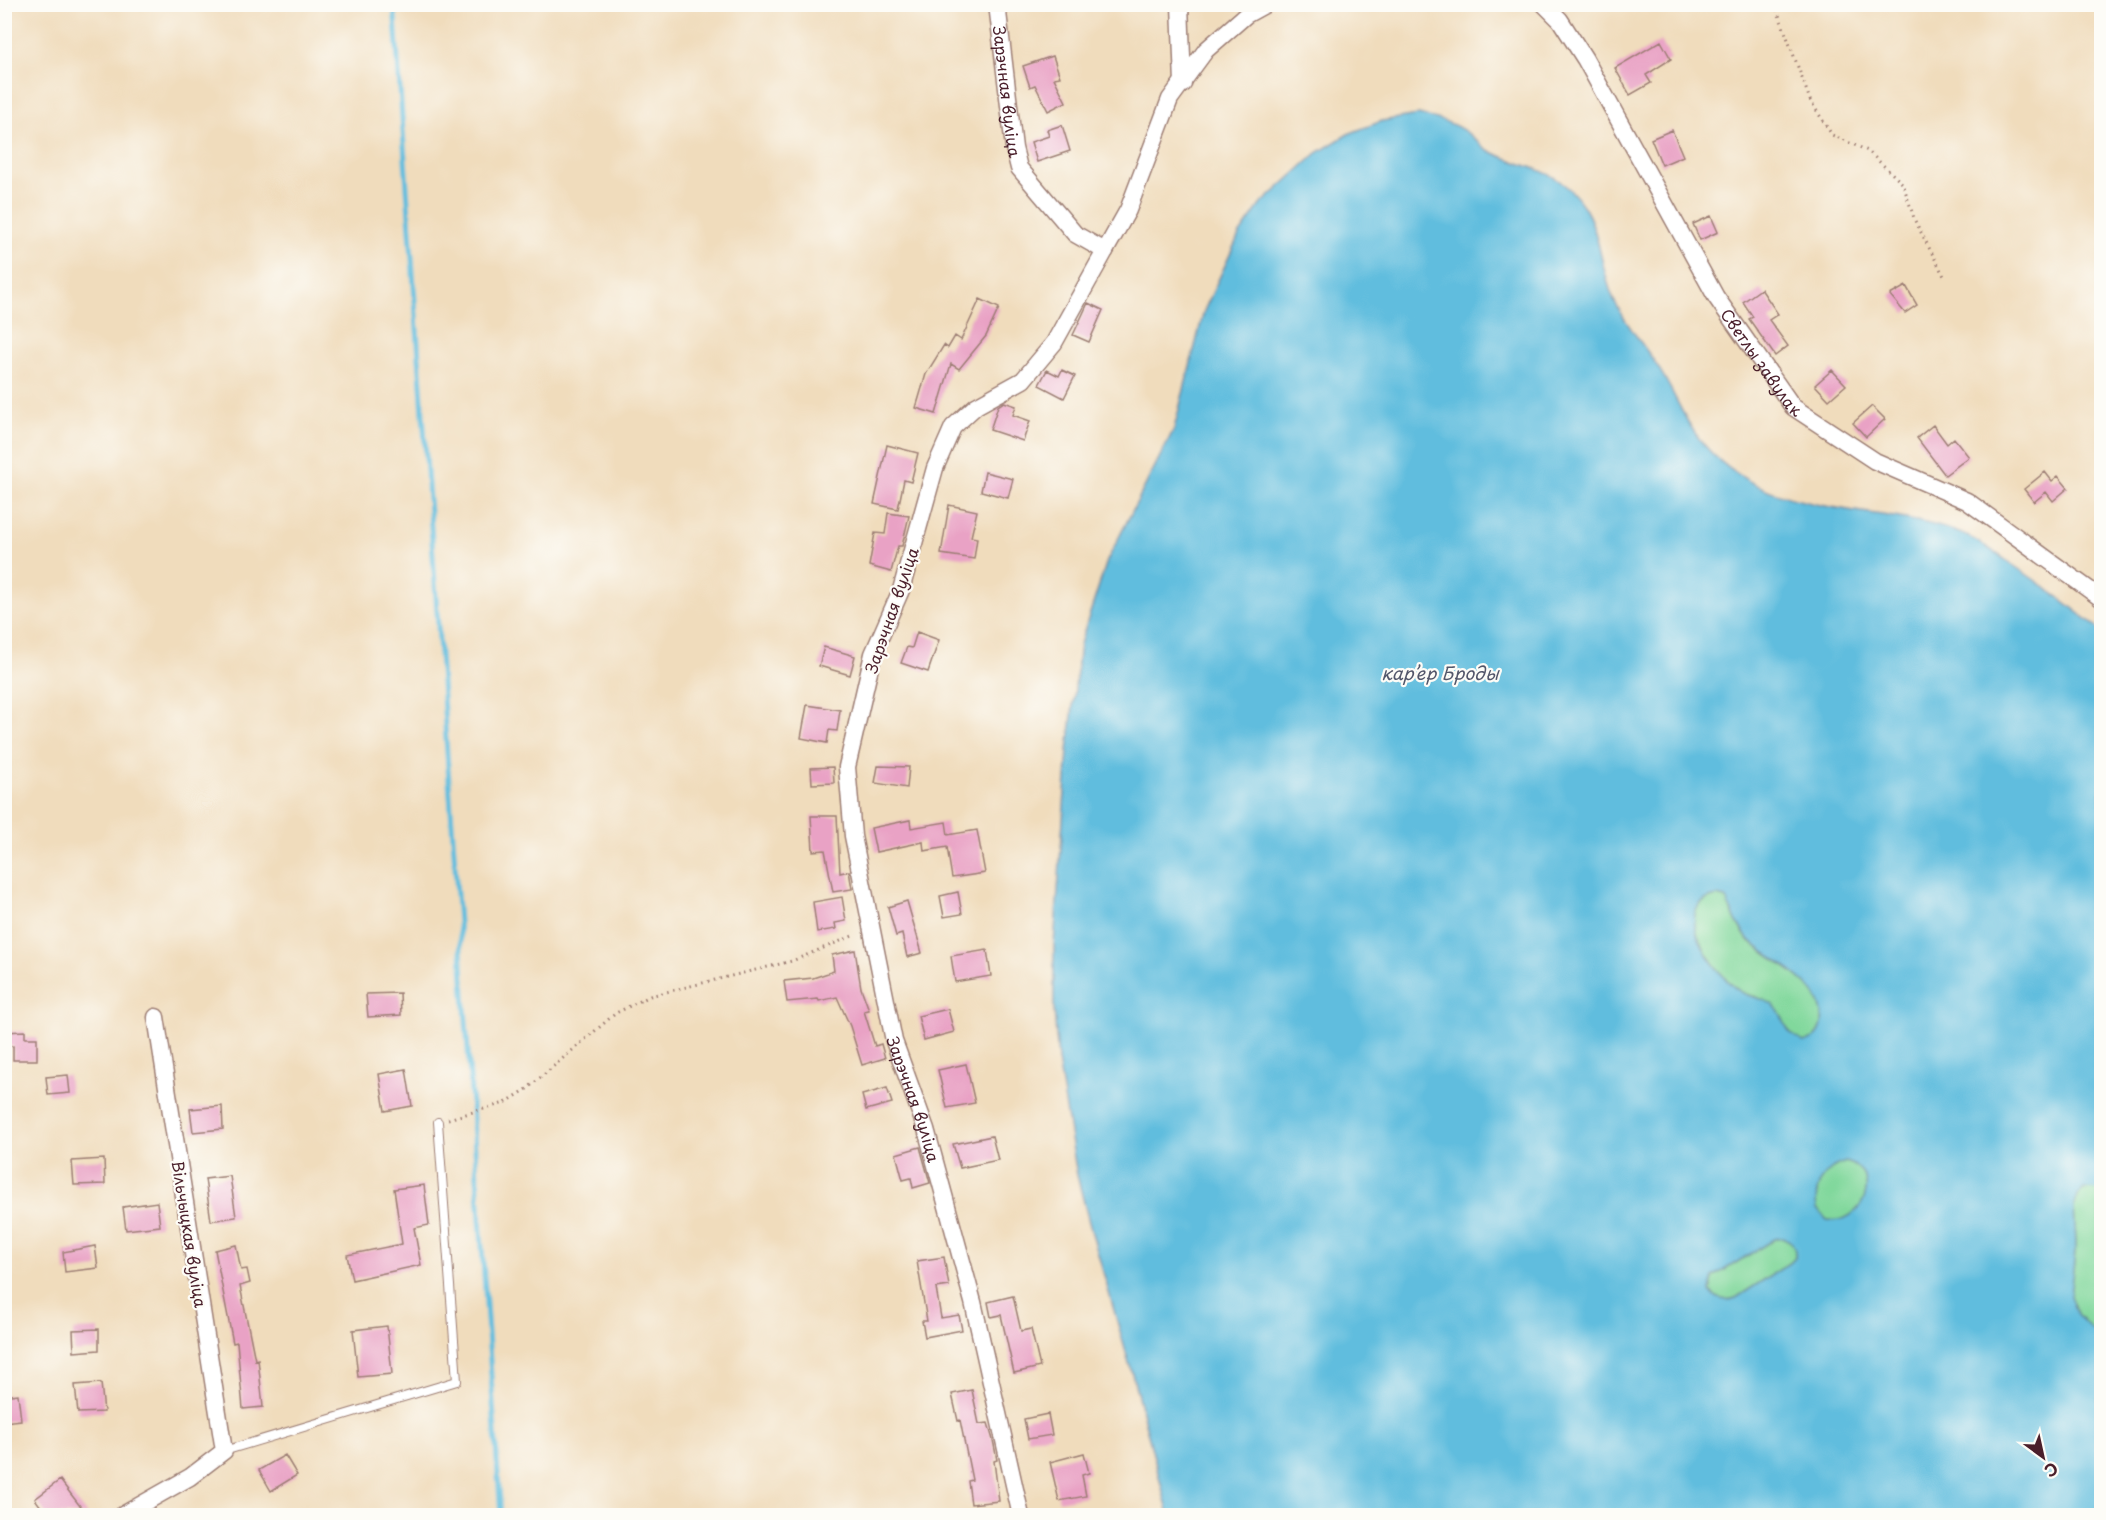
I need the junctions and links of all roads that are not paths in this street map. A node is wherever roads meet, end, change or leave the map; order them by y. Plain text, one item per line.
1 (998, 4) edge
2 (1180, 4) edge
3 (1266, 4) edge
4 (1544, 4) edge
5 (1183, 84) junction
6 (1105, 251) junction
7 (2102, 599) edge
8 (156, 1017) dead end
9 (438, 1122) dead end
10 (224, 1450) junction
11 (121, 1515) edge
12 (1021, 1515) edge

1 - 6 street, Зарэчная вуліца
2 - 5 street
3 - 5 street
4 - 7 street, Светлы завулак
5 - 6 street
6 - 12 street, Зарэчная вуліца
8 - 10 street, Вільчыцкая вуліца
9 - 10 lane
10 - 11 street

